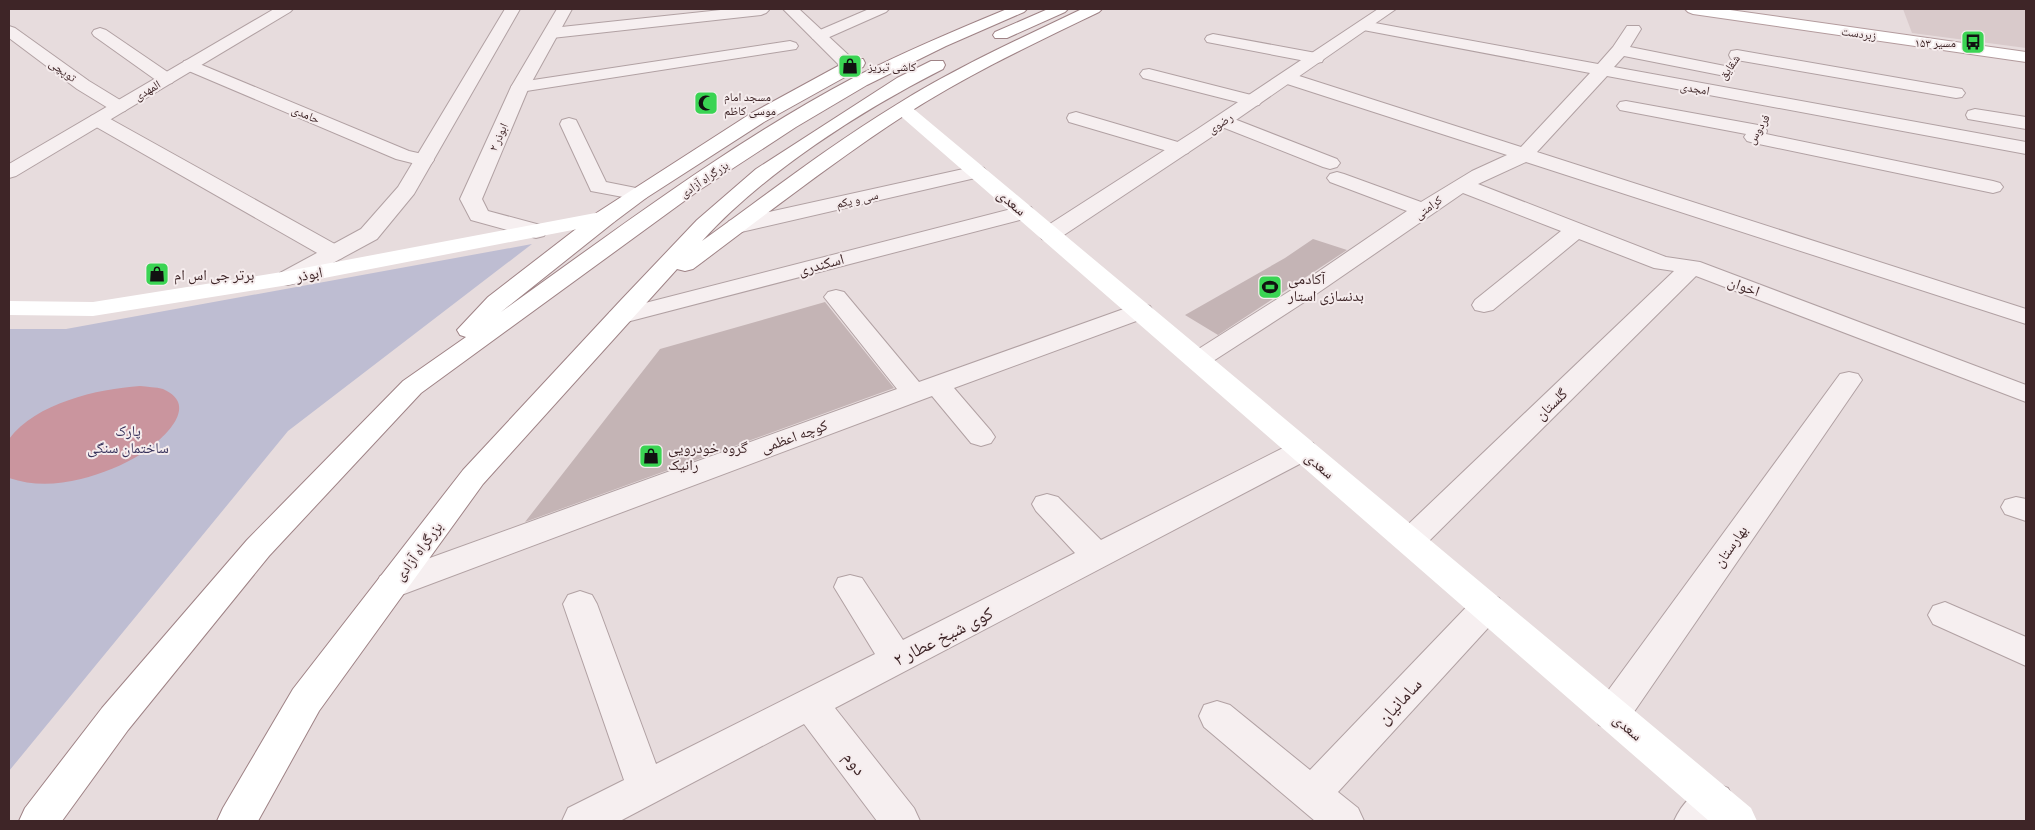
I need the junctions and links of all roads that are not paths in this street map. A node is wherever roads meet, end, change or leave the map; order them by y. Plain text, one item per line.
1 (285, 9) edge
2 (512, 9) edge
3 (564, 9) edge
4 (790, 9) edge
5 (881, 9) edge
6 (974, 9) edge
7 (1019, 9) edge
8 (1060, 9) edge
9 (1094, 9) edge
10 (1388, 9) edge
11 (1693, 9) edge
12 (761, 10) dead end
13 (1364, 26) junction
14 (1633, 29) dead end
15 (9, 31) edge
16 (100, 33) dead end
17 (552, 33) junction
18 (818, 36) junction
19 (1213, 38) dead end
20 (790, 46) dead end
21 (1608, 57) junction
22 (2026, 57) edge
23 (1316, 58) junction
24 (190, 65) junction
25 (850, 66) junction
26 (1725, 71) junction
27 (1149, 74) dead end
28 (1287, 78) junction
29 (166, 79) junction
30 (520, 88) junction
31 (1712, 90) junction
32 (1956, 93) dead end
33 (1253, 101) junction
34 (1775, 101) junction
35 (1626, 106) dead end
36 (119, 107) junction
37 (903, 109) junction
38 (1975, 114) dead end
39 (1076, 118) dead end
40 (98, 120) junction
41 (1224, 120) junction
42 (2026, 123) edge
43 (569, 124) dead end
44 (1752, 139) junction
45 (2026, 148) edge
46 (1181, 149) junction
47 (1524, 155) junction
48 (424, 160) junction
49 (9, 172) edge
50 (977, 172) junction
51 (1461, 185) junction
52 (1993, 187) dead end
53 (639, 194) junction
54 (1424, 210) junction
55 (1023, 212) junction
56 (606, 217) junction
57 (737, 226) junction
58 (1576, 230) junction
59 (536, 231) junction
60 (1050, 234) junction
61 (334, 253) junction
62 (1692, 267) junction
63 (288, 278) junction
64 (836, 297) dead end
65 (1484, 305) dead end
66 (9, 308) edge
67 (624, 311) junction
68 (1141, 311) junction
69 (2026, 317) edge
70 (1198, 360) junction
71 (1849, 380) dead end
72 (412, 387) junction
73 (926, 389) junction
74 (2026, 394) edge
75 (981, 437) dead end
76 (1303, 450) junction
77 (1047, 504) dead end
78 (1410, 541) junction
79 (1097, 556) junction
80 (392, 586) junction
81 (850, 587) dead end
82 (580, 604) dead end
83 (1487, 607) junction
84 (1945, 615) dead end
85 (2026, 652) edge
86 (897, 660) junction
87 (810, 704) junction
88 (1612, 714) junction
89 (1216, 716) dead end
90 (646, 789) junction
91 (1311, 795) junction
92 (1715, 814) edge
93 (40, 818) edge
94 (237, 821) edge
95 (582, 821) edge
96 (900, 821) edge
97 (1344, 821) edge

1 - 24 street, المهدی
2 - 48 street
3 - 17 street, ابوذر ۲
4 - 18 street
5 - 18 street
6 - 25 main road, بزرگراه آزادی
7 - 72 main road, بزرگراه آزادی
8 - 67 main road, بزرگراه آزادی
9 - 37 main road, بزرگراه آزادی
10 - 13 street, رضوی
11 - 22 main road, زبردست
12 - 17 street
13 - 21 street, امجدی
13 - 23 street, رضوی
14 - 21 street, کرامتی
15 - 36 street, توپچی
16 - 29 street
17 - 30 street, ابوذر ۲
18 - 25 street
19 - 23 street
20 - 30 street
21 - 26 street
21 - 31 street, امجدی
21 - 47 street, کرامتی
23 - 28 street, رضوی
24 - 29 street, المهدی
24 - 48 street, حامدی
25 - 53 main road, بزرگراه آزادی
26 - 31 street, شقایق
26 - 32 street, شقایق
27 - 33 street
28 - 33 street, رضوی
28 - 47 street
29 - 36 street, المهدی
30 - 59 street, ابوذر ۲
31 - 34 street, امجدی
33 - 41 street, رضوی
34 - 44 street, فردوس
34 - 45 street, امجدی
35 - 44 street
36 - 40 street, المهدی
37 - 50 main road, سعدی
37 - 57 main road, بزرگراه آزادی
38 - 42 street
39 - 46 street
40 - 49 street, المهدی
40 - 61 street
41 - 46 street, رضوی
41 - 54 street
43 - 53 street
44 - 52 street
46 - 60 street, رضوی
47 - 51 street, کرامتی
47 - 69 street
48 - 61 street
50 - 55 main road, سعدی
50 - 57 street, سی و یکم
51 - 54 street, کرامتی
51 - 58 street, اخوان
53 - 56 main road, بزرگراه آزادی
54 - 70 street, کرامتی
55 - 60 main road, سعدی
55 - 67 street, اسکندری
56 - 59 main road, ابوذر
56 - 72 main road, بزرگراه آزادی
57 - 67 main road, بزرگراه آزادی
58 - 62 street, اخوان
58 - 65 street
59 - 63 main road, ابوذر
60 - 68 main road, سعدی
61 - 63 street
62 - 74 street, اخوان
62 - 78 street, گلستان
63 - 66 main road, ابوذر
64 - 73 street
67 - 80 main road, بزرگراه آزادی
68 - 70 main road, سعدی
68 - 73 street, کوچه اعظمی
70 - 76 main road, سعدی
71 - 88 street, بهارستان
72 - 93 main road, بزرگراه آزادی
73 - 75 street
73 - 80 street, کوچه اعظمی
76 - 78 main road, سعدی
76 - 79 street, کوی شیخ عطار ۲
77 - 79 street
78 - 83 main road, سعدی
79 - 86 street, کوی شیخ عطار ۲
80 - 94 main road, بزرگراه آزادی
81 - 86 street
82 - 90 street
83 - 88 main road, سعدی
83 - 91 street, سامانیان
84 - 85 street
86 - 87 street, کوی شیخ عطار ۲
87 - 90 street, کوی شیخ عطار ۲
87 - 96 street, دوم
88 - 92 main road, سعدی
89 - 91 street
90 - 95 street, کوی شیخ عطار ۲
91 - 97 street

